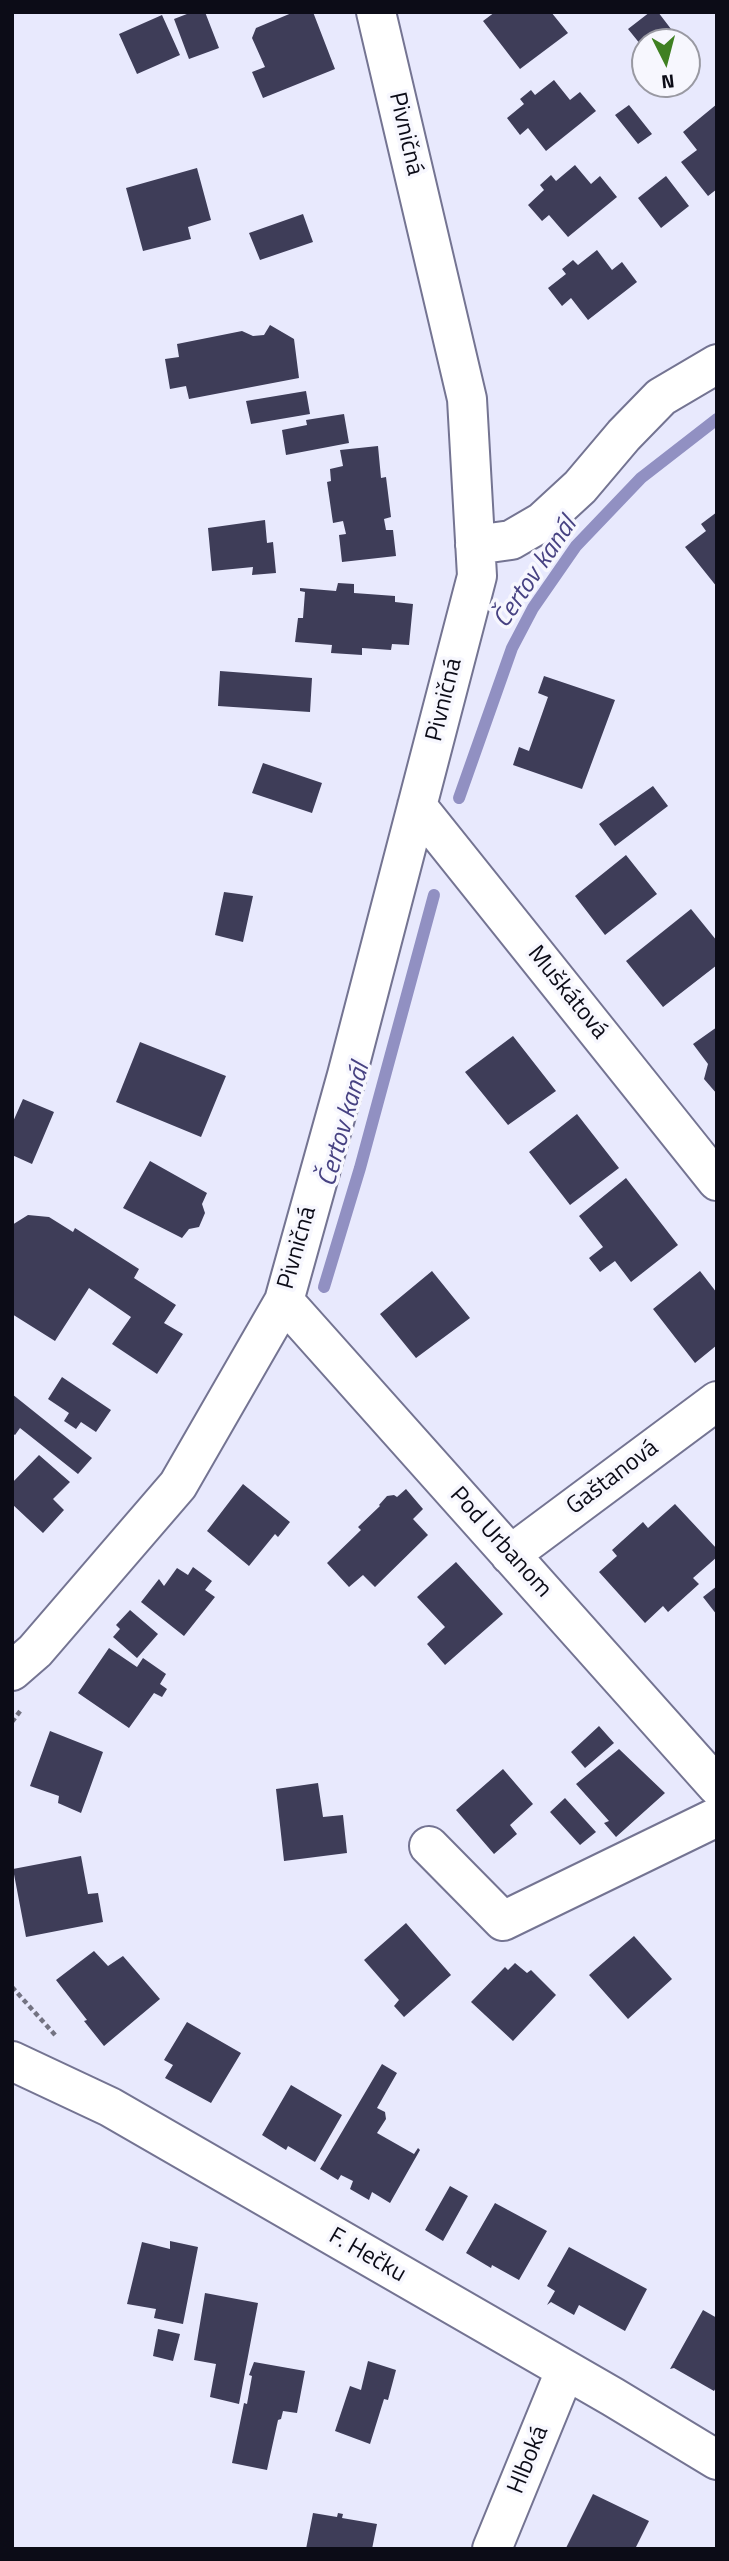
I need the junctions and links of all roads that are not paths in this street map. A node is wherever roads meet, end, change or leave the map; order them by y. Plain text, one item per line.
1 (376, 12) edge
2 (717, 364) edge
3 (475, 545) junction
4 (417, 806) junction
5 (717, 1181) edge
6 (284, 1301) junction
7 (717, 1401) edge
8 (510, 1555) junction
9 (20, 1686) edge
10 (717, 1786) edge
11 (717, 1817) edge
12 (429, 1846) dead end
13 (12, 2061) edge
14 (565, 2371) junction
15 (717, 2460) edge
16 (492, 2549) edge

1 - 3 street, Pivničná
2 - 3 street
3 - 4 street, Pivničná
4 - 5 street, Muškátová
4 - 6 street, Pivničná
6 - 8 street, Pod Urbanom
6 - 9 street, Pivničná
7 - 8 street, Gaštanová
8 - 10 street, Pod Urbanom
11 - 12 street
13 - 14 street, F. Hečku
14 - 15 street, F. Hečku
14 - 16 street, Hlboká

